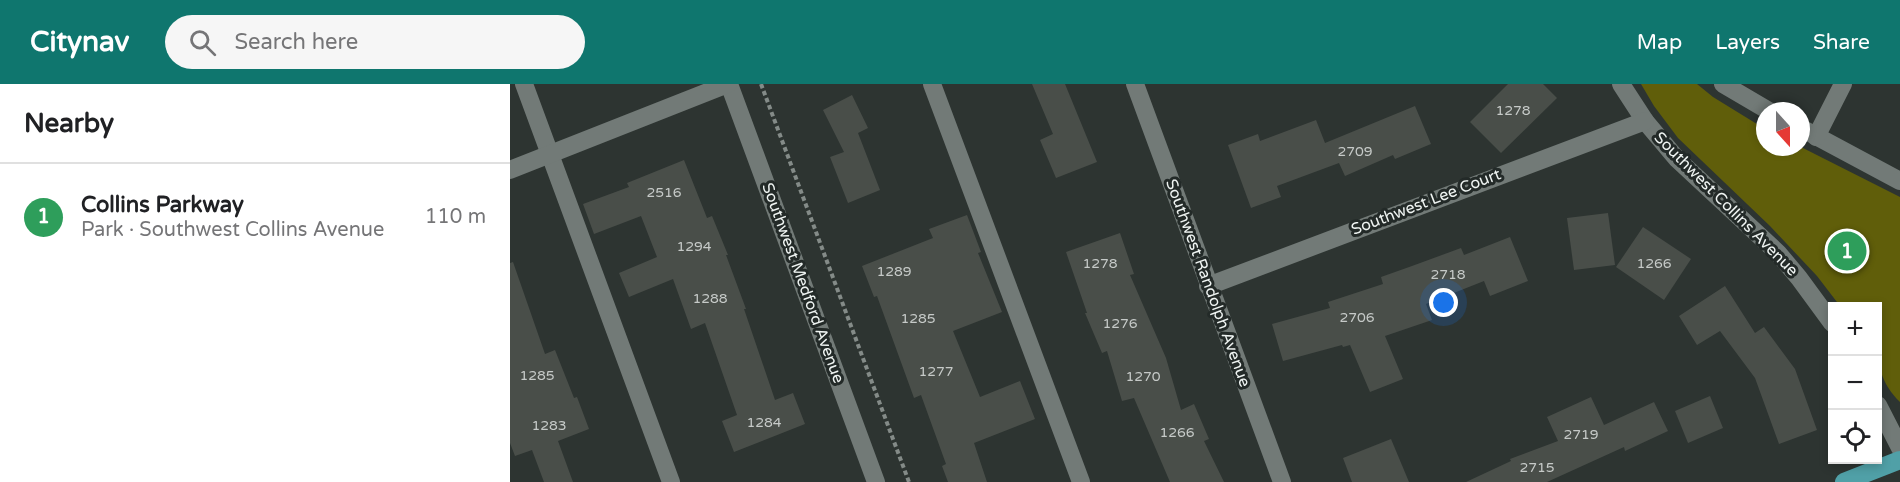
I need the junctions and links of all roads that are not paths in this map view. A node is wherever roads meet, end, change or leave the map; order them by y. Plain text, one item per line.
1 (524, 84) edge
2 (729, 84) edge
3 (932, 84) edge
4 (1135, 84) edge
5 (1621, 84) edge
6 (1723, 84) edge
7 (1843, 84) edge
8 (1756, 103) edge
9 (1645, 121) junction
10 (1810, 132) edge
11 (1810, 134) edge
12 (549, 154) junction
13 (510, 170) edge
14 (1900, 181) edge
15 (1208, 286) junction
16 (1828, 316) edge
17 (1881, 410) edge
18 (1900, 448) edge
19 (1900, 460) edge
20 (671, 482) edge
21 (876, 482) edge
22 (1081, 482) edge
23 (1282, 482) edge
24 (1844, 482) edge

1 - 12 street
2 - 12 street
2 - 21 street, Southwest Medford Avenue
3 - 22 street
4 - 15 street, Southwest Randolph Avenue
5 - 9 street, Southwest Collins Avenue
6 - 8 street
7 - 10 street
9 - 15 street, Southwest Lee Court
9 - 16 street, Southwest Collins Avenue
11 - 14 street
12 - 13 street
12 - 20 street
15 - 23 street, Southwest Randolph Avenue
17 - 18 street
19 - 24 main road

